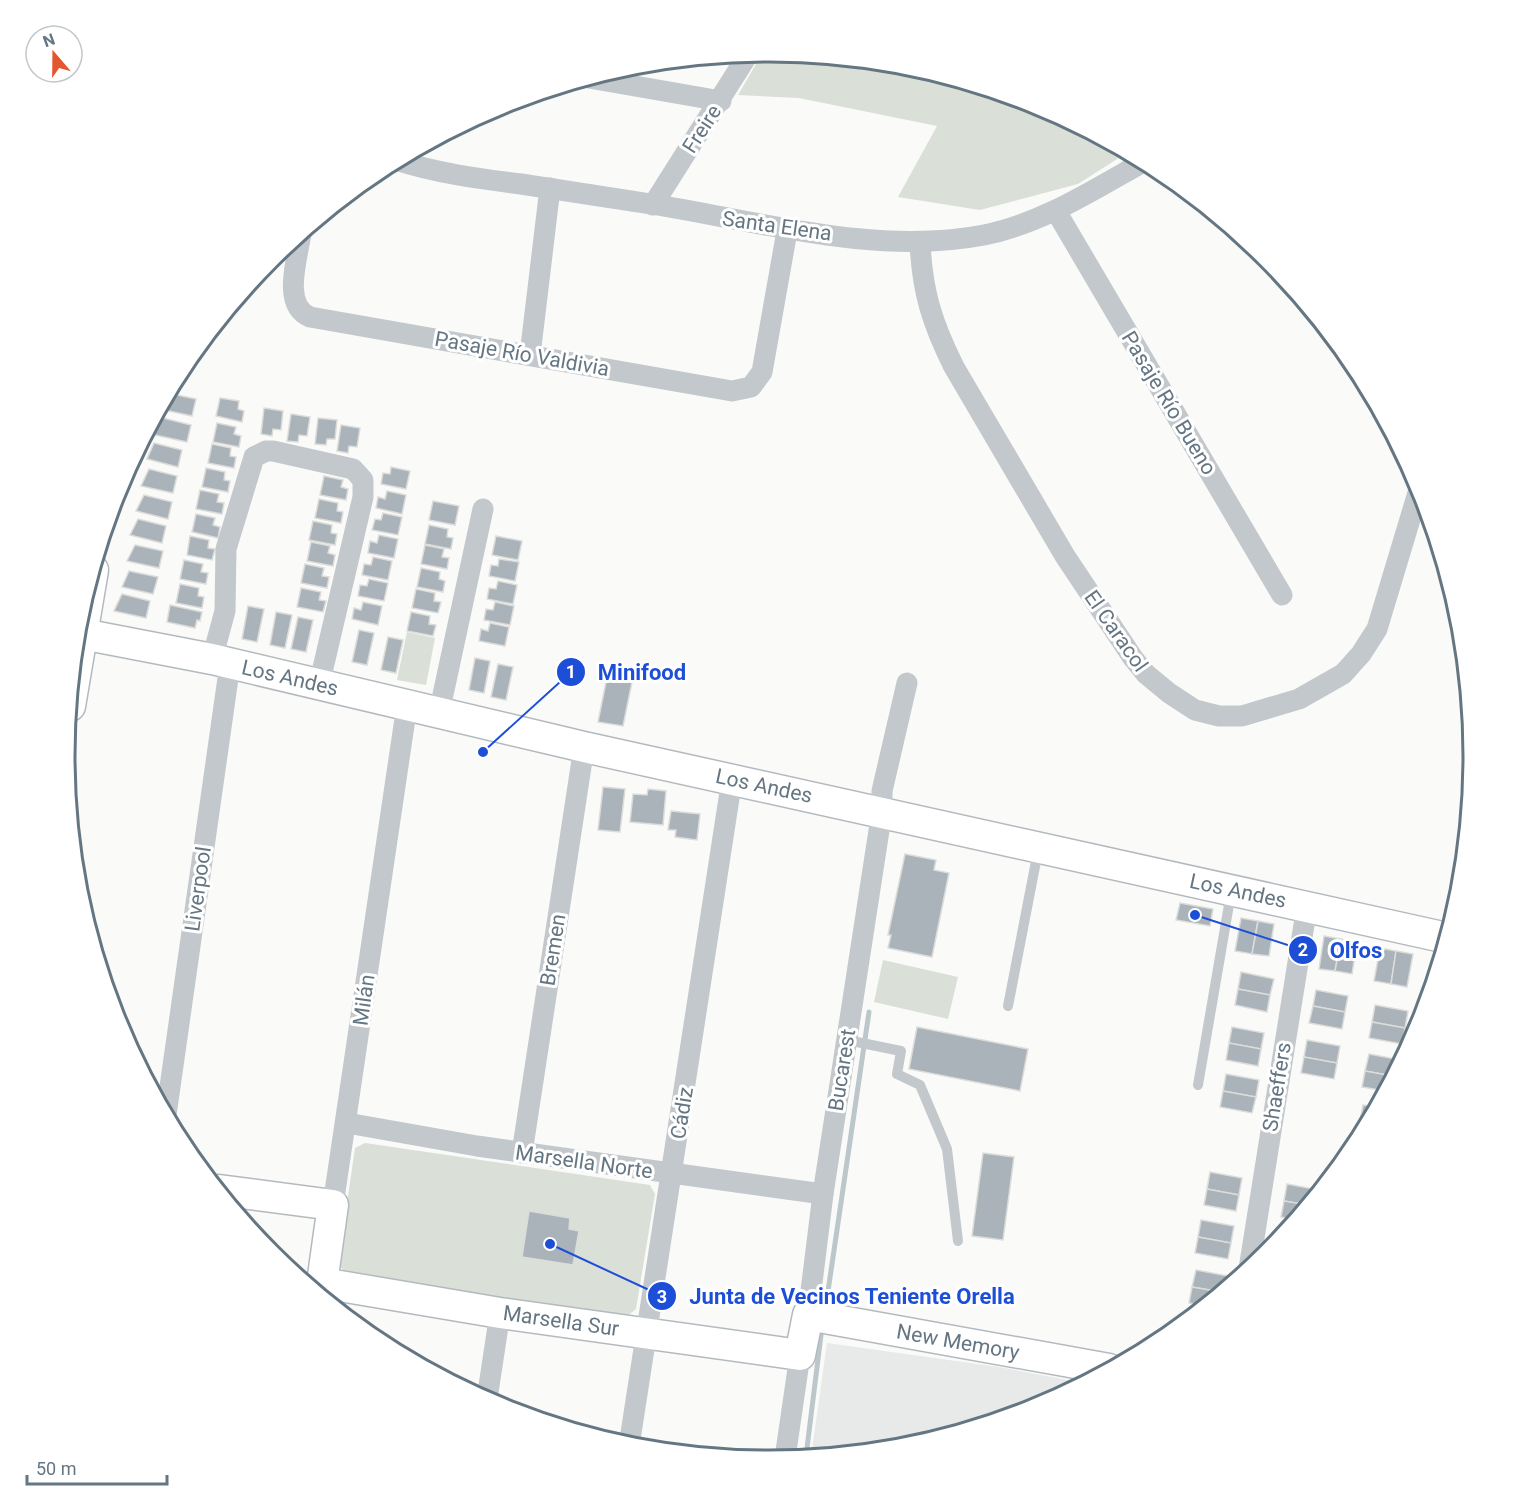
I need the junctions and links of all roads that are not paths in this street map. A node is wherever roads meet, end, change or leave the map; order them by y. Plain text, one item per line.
1 (743, 63) edge
2 (607, 81) edge
3 (721, 101) junction
4 (409, 163) edge
5 (1136, 166) edge
6 (550, 189) junction
7 (653, 205) junction
8 (1056, 211) junction
9 (787, 231) junction
10 (920, 242) junction
11 (299, 246) edge
12 (530, 355) junction
13 (1415, 501) edge
14 (483, 509) dead end
15 (1282, 595) dead end
16 (86, 635) edge
17 (221, 661) junction
18 (907, 683) dead end
19 (319, 685) junction
20 (407, 705) junction
21 (439, 713) junction
22 (584, 747) junction
23 (732, 780) junction
24 (882, 811) junction
25 (1039, 847) junction
26 (1232, 890) junction
27 (1307, 906) junction
28 (1439, 937) edge
29 (1008, 1006) dead end
30 (847, 1040) junction
31 (1198, 1085) dead end
32 (168, 1101) edge
33 (347, 1123) junction
34 (522, 1153) junction
35 (672, 1175) junction
36 (230, 1191) edge
37 (823, 1194) junction
38 (333, 1205) junction
39 (958, 1241) dead end
40 (1251, 1254) edge
41 (322, 1286) edge
42 (327, 1290) edge
43 (500, 1313) junction
44 (808, 1315) junction
45 (646, 1333) junction
46 (800, 1355) junction
47 (1097, 1367) edge
48 (488, 1390) edge
49 (631, 1435) edge
50 (786, 1449) edge

1 - 3 street, Freire
2 - 3 street
3 - 7 street, Freire
4 - 6 street, Santa Elena
5 - 8 street, Santa Elena
6 - 7 street, Santa Elena
6 - 12 street
7 - 9 street, Santa Elena
8 - 10 street, Santa Elena
8 - 15 street, Pasaje Río Bueno
9 - 10 street, Santa Elena
9 - 12 street, Pasaje Río Valdivia
10 - 13 street, El Caracol
11 - 12 street, Pasaje Río Valdivia
14 - 21 street
16 - 17 street, Los Andes
17 - 19 street, Los Andes
17 - 19 street, Liverpool
17 - 32 street, Liverpool
18 - 24 street, Bucarest
19 - 20 street, Los Andes
20 - 21 street, Los Andes
20 - 33 street, Milán
21 - 22 street, Los Andes
22 - 23 street, Los Andes
22 - 34 street, Bremen
23 - 24 street, Los Andes
23 - 35 street, Cádiz
24 - 25 street, Los Andes
24 - 30 street, Bucarest
25 - 26 street, Los Andes
25 - 29 lane
26 - 27 street, Los Andes
26 - 31 lane
27 - 28 street, Los Andes
27 - 40 street, Shaeffers
30 - 37 street, Bucarest
30 - 39 lane
33 - 34 street, Marsella Norte
33 - 38 street, Milán
34 - 35 street, Marsella Norte
35 - 37 street, Marsella Norte
35 - 45 street, Cádiz
36 - 38 street
37 - 44 street, Bucarest
38 - 41 street, Milán
42 - 43 street, Marsella Sur
43 - 45 street, Marsella Sur
43 - 48 street
44 - 46 street, Bucarest
44 - 47 street, New Memory
45 - 46 street, Marsella Sur
45 - 49 street, Cádiz
46 - 50 street, Bucarest

